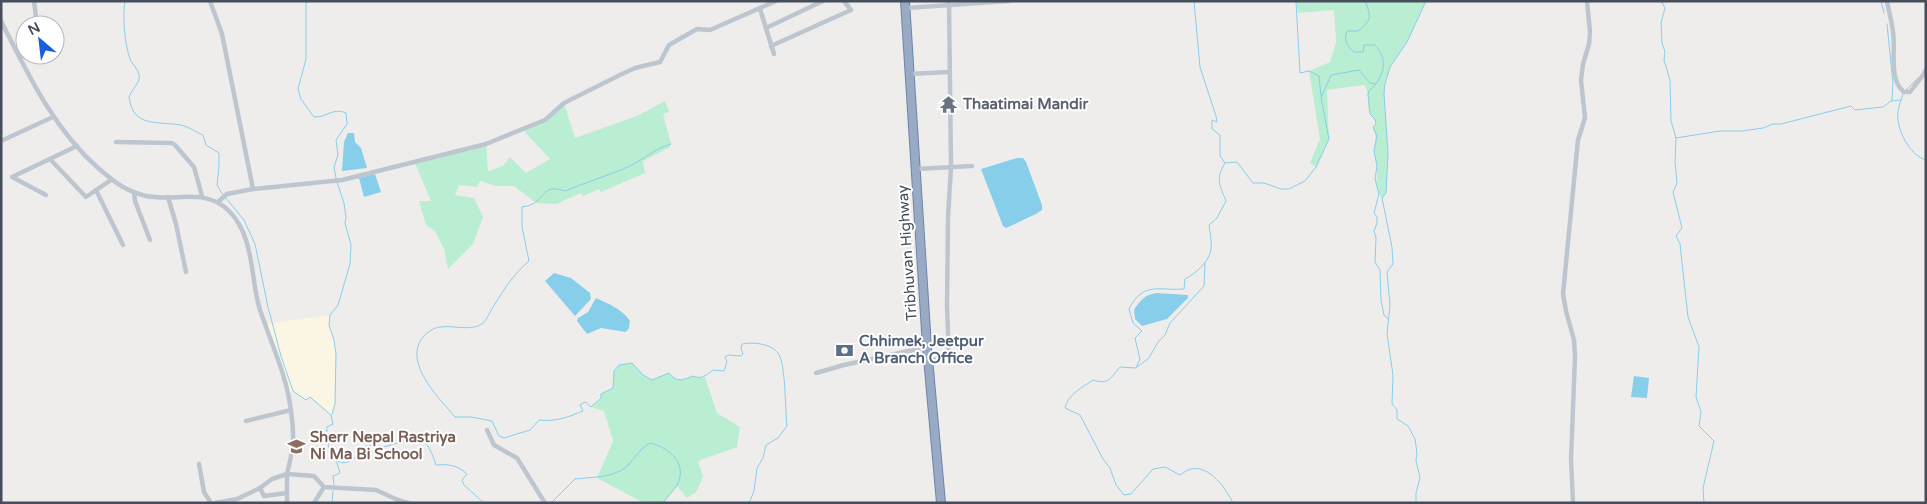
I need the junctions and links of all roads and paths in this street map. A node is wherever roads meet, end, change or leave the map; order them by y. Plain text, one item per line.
1 (34, 1) edge
2 (210, 1) edge
3 (776, 1) edge
4 (823, 1) edge
5 (844, 1) edge
6 (1010, 1) edge
7 (1587, 1) edge
8 (1887, 1) edge
9 (949, 3) edge
10 (906, 5) edge
11 (760, 9) junction
12 (36, 15) edge
13 (1, 21) edge
14 (766, 28) junction
15 (771, 46) junction
16 (15, 49) edge
17 (774, 54) dead end
18 (24, 65) edge
19 (1926, 71) edge
20 (949, 72) junction
21 (909, 74) junction
22 (53, 117) junction
23 (1, 141) edge
24 (116, 142) dead end
25 (76, 146) junction
26 (50, 159) junction
27 (972, 166) dead end
28 (950, 167) junction
29 (916, 169) junction
30 (111, 180) junction
31 (253, 189) junction
32 (96, 190) junction
33 (134, 192) junction
34 (46, 195) dead end
35 (202, 196) junction
36 (168, 197) junction
37 (220, 200) junction
38 (150, 240) dead end
39 (123, 246) dead end
40 (186, 272) dead end
41 (927, 347) junction
42 (928, 360) junction
43 (816, 373) dead end
44 (291, 410) junction
45 (246, 421) dead end
46 (488, 430) dead end
47 (199, 464) dead end
48 (287, 474) junction
49 (324, 487) junction
50 (260, 488) junction
51 (288, 493) junction
52 (213, 503) edge
53 (287, 503) edge
54 (314, 503) edge
55 (408, 503) edge
56 (545, 503) edge
57 (941, 503) edge
58 (1573, 503) edge

1 - 12 street
2 - 31 street
3 - 11 street
4 - 14 street
5 - 15 street
6 - 9 street
7 - 58 street
8 - 19 street
9 - 10 street
9 - 20 street
10 - 21 highway, Tribhuvan Highway
11 - 14 street
11 - 31 street
13 - 16 street
14 - 15 street
15 - 17 street
18 - 22 street
20 - 21 street
20 - 28 street
21 - 29 highway, Tribhuvan Highway
22 - 23 street
22 - 25 street
24 - 35 street
25 - 26 street
25 - 30 street
26 - 32 street
26 - 34 street
27 - 28 street
28 - 29 street
28 - 42 street
29 - 41 highway, Tribhuvan Highway
30 - 32 street
30 - 33 street
31 - 37 street
32 - 39 street
33 - 36 street
33 - 38 street
35 - 36 street
35 - 37 street
36 - 40 street
37 - 44 street
41 - 42 highway, Tribhuvan Highway
41 - 43 street
42 - 57 highway, Tribhuvan Highway
44 - 45 street
44 - 48 street
46 - 56 street
47 - 52 street
48 - 49 street
48 - 50 street
48 - 51 street
49 - 54 street
49 - 55 street
50 - 51 street
50 - 52 street
51 - 53 street

